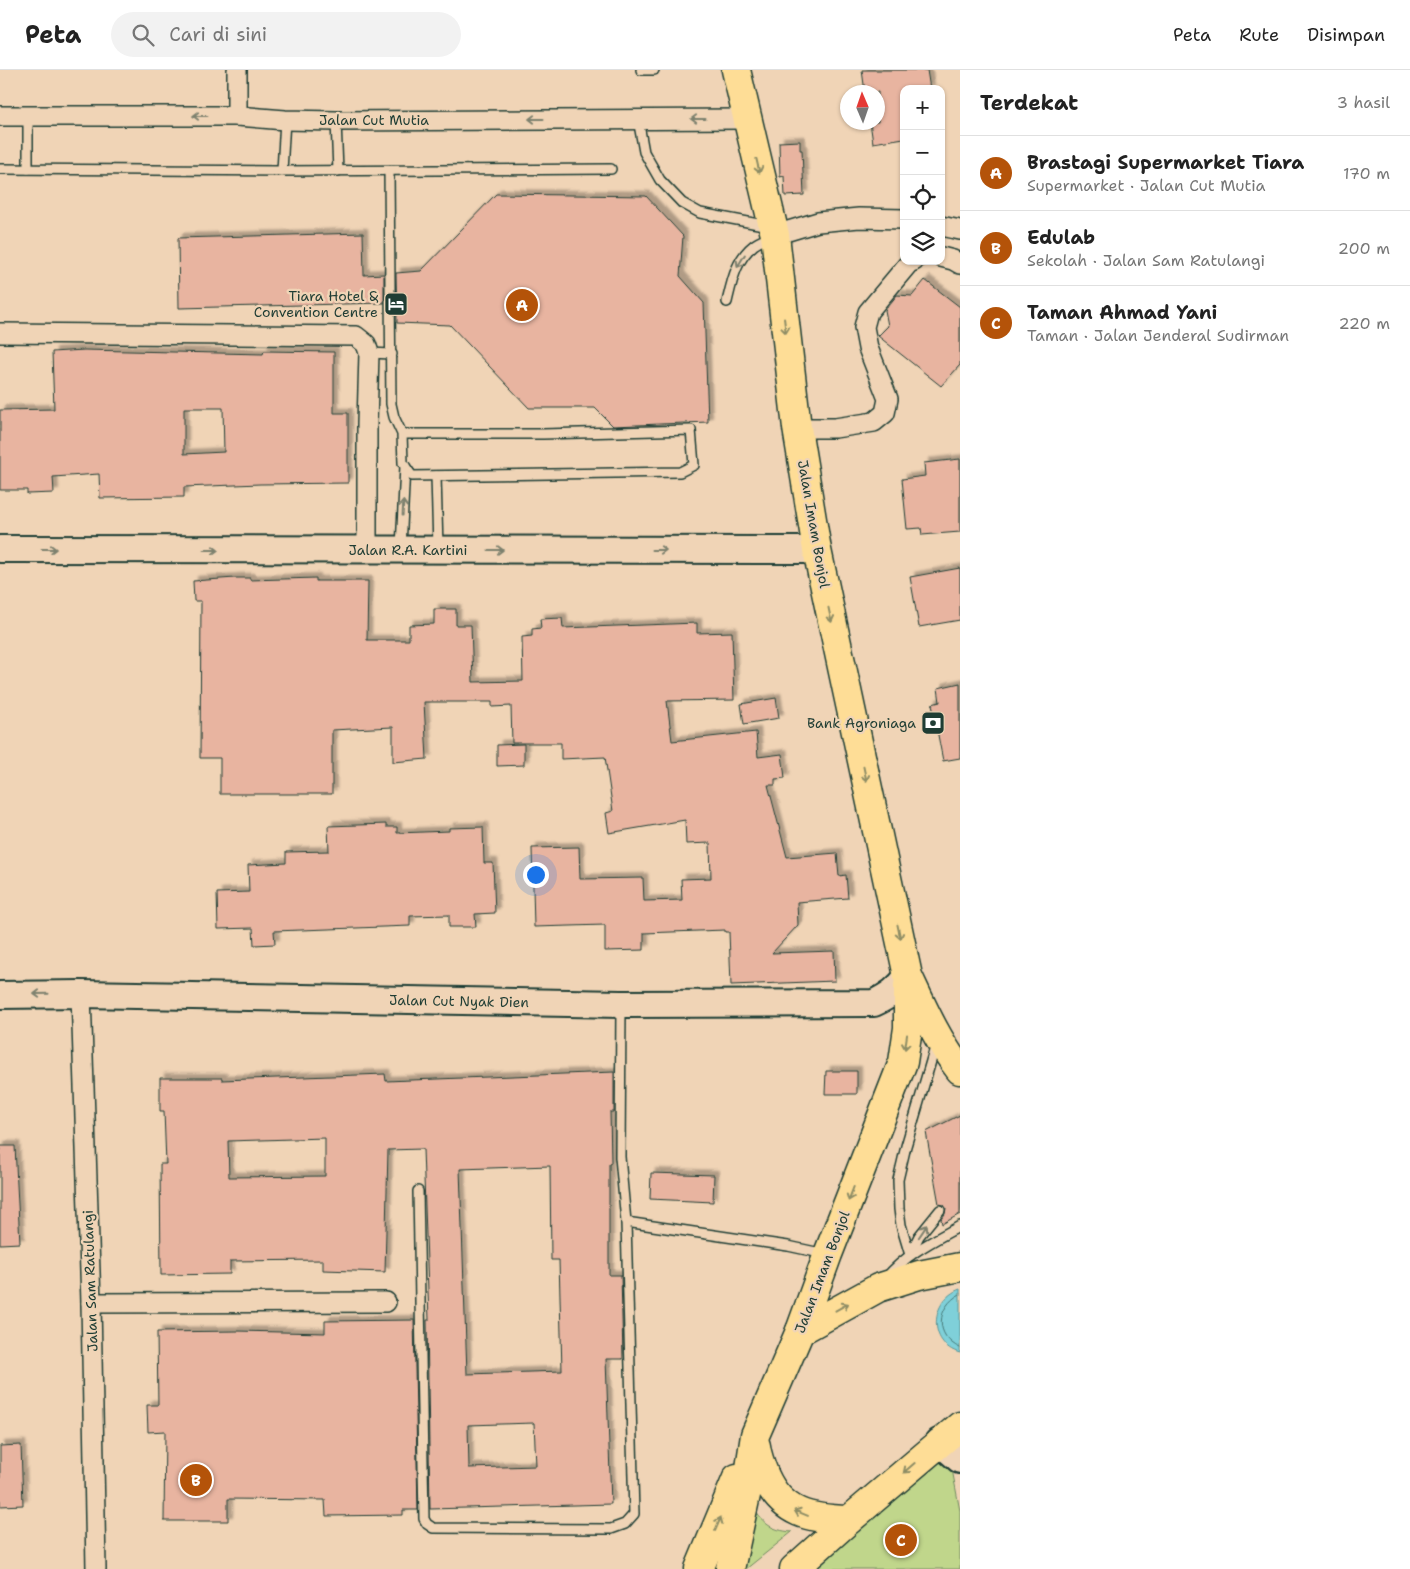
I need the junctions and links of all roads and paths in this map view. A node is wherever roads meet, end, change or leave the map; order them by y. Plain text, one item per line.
1 (237, 70) edge
2 (641, 70) edge
3 (654, 70) edge
4 (736, 70) edge
5 (0, 116) edge
6 (28, 116) junction
7 (237, 116) junction
8 (638, 118) junction
9 (747, 119) junction
10 (285, 120) junction
11 (336, 121) junction
12 (0, 169) edge
13 (28, 169) junction
14 (611, 169) dead end
15 (282, 171) junction
16 (338, 171) junction
17 (389, 171) junction
18 (900, 219) edge
19 (945, 227) edge
20 (960, 230) edge
21 (774, 231) junction
22 (945, 258) edge
23 (960, 264) edge
24 (906, 265) edge
25 (727, 302) dead end
26 (0, 333) edge
27 (369, 353) junction
28 (392, 354) junction
29 (797, 428) junction
30 (402, 434) junction
31 (405, 466) junction
32 (436, 476) junction
33 (0, 549) edge
34 (367, 550) junction
35 (401, 550) junction
36 (438, 550) junction
37 (816, 550) junction
38 (908, 976) junction
39 (82, 994) junction
40 (0, 995) edge
41 (621, 1004) junction
42 (938, 1036) junction
43 (960, 1070) edge
44 (418, 1191) dead end
45 (940, 1210) dead end
46 (626, 1222) junction
47 (960, 1226) edge
48 (828, 1254) junction
49 (910, 1254) junction
50 (960, 1267) edge
51 (878, 1288) junction
52 (91, 1302) junction
53 (386, 1302) dead end
54 (800, 1331) junction
55 (960, 1426) edge
56 (755, 1434) junction
57 (939, 1442) junction
58 (960, 1460) edge
59 (848, 1520) junction
60 (96, 1569) edge
61 (699, 1569) edge
62 (730, 1569) edge
63 (794, 1569) edge

1 - 7 street
2 - 3 lane
4 - 9 main road, Jalan Imam Bonjol
5 - 6 street, Jalan Cut Mutia
7 -> 6 street, Jalan Cut Mutia
6 - 13 lane
7 - 10 street, Jalan Cut Mutia
9 -> 8 street, Jalan Cut Mutia
8 -> 11 street, Jalan Cut Mutia
8 - 21 lane
9 -> 21 main road, Jalan Imam Bonjol
10 - 11 street, Jalan Cut Mutia
10 - 15 lane
11 - 16 lane
12 - 13 lane
13 - 15 lane
14 - 17 lane
15 - 16 lane
16 - 17 lane
17 - 28 lane
18 - 21 street
19 - 20 street
21 -> 25 lane
21 -> 29 main road, Jalan Imam Bonjol
22 - 23 street
24 - 29 street
26 - 27 street
27 - 28 lane
27 - 34 street
28 - 30 lane
29 - 37 main road, Jalan Imam Bonjol
30 - 31 lane
30 - 32 lane
31 - 32 lane
35 -> 31 lane
32 - 36 lane
33 -> 34 street, Jalan R.A. Kartini
34 - 35 street, Jalan R.A. Kartini
35 - 36 street, Jalan R.A. Kartini
36 -> 37 street, Jalan R.A. Kartini
37 -> 38 main road, Jalan Imam Bonjol
38 - 41 street, Jalan Cut Nyak Dien
38 - 42 main road, Jalan Imam Bonjol
38 -> 48 main road, Jalan Imam Bonjol
39 -> 40 street, Jalan Cut Nyak Dien
39 - 41 street, Jalan Cut Nyak Dien
39 - 52 street, Jalan Sam Ratulangi
41 - 46 lane
42 - 43 main road, Jalan Imam Bonjol
42 - 49 lane
44 - 46 lane
49 -> 45 lane
46 - 48 lane
47 - 49 lane
48 - 54 main road, Jalan Imam Bonjol
49 - 51 lane
50 - 51 main road
54 -> 51 main road
52 - 53 street
52 - 60 street, Jalan Sam Ratulangi
54 - 56 main road, Jalan Imam Bonjol
55 - 57 main road
59 -> 56 main road
61 -> 56 main road
56 - 62 main road, Jalan Imam Bonjol
57 - 58 street
57 -> 59 main road
59 - 63 main road

